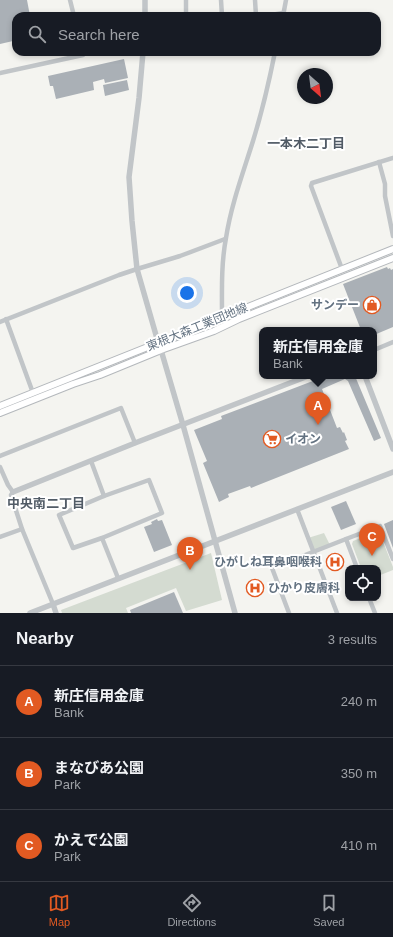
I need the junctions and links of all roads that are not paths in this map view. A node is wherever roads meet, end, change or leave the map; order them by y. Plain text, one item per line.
1 (70, 0) edge
2 (145, 0) edge
3 (186, 0) edge
4 (221, 0) edge
5 (255, 0) edge
6 (286, 0) edge
7 (73, 12) edge
8 (145, 12) edge
9 (186, 12) edge
10 (222, 12) edge
11 (256, 12) edge
12 (283, 12) edge
13 (78, 56) edge
14 (143, 56) edge
15 (274, 56) edge
16 (0, 73) edge
17 (393, 158) edge
18 (379, 162) junction
19 (393, 236) edge
20 (225, 239) junction
21 (393, 248) edge
22 (393, 258) edge
23 (137, 269) junction
24 (342, 269) junction
25 (222, 317) junction
26 (6, 319) junction
27 (0, 322) edge
28 (158, 342) junction
29 (392, 343) edge
30 (393, 348) edge
31 (377, 349) edge
32 (161, 350) junction
33 (300, 379) edge
34 (366, 379) edge
35 (33, 393) junction
36 (0, 406) edge
37 (0, 413) edge
38 (183, 425) junction
39 (135, 443) junction
40 (393, 449) edge
41 (0, 456) edge
42 (91, 461) junction
43 (0, 467) edge
44 (393, 472) edge
45 (13, 492) junction
46 (104, 496) junction
47 (297, 509) junction
48 (22, 528) junction
49 (0, 537) edge
50 (102, 538) junction
51 (346, 539) junction
52 (216, 541) junction
53 (313, 552) junction
54 (393, 559) edge
55 (357, 565) edge
56 (118, 578) junction
57 (370, 601) edge
58 (53, 604) junction
59 (30, 613) edge
60 (56, 613) edge
61 (235, 613) edge
62 (289, 613) edge
63 (337, 613) edge
64 (375, 613) edge

1 - 7 street
2 - 8 street
3 - 9 street
4 - 10 street
5 - 11 street
6 - 12 street
13 - 16 street
14 - 23 street
15 - 20 street
17 - 18 street
18 - 19 street
18 - 24 street
20 - 23 street
20 - 25 street
21 - 24 main road, 東根大森工業団地線
22 - 32 main road, 東根大森工業団地線
23 - 26 street
23 - 28 street
24 - 25 main road, 東根大森工業団地線
25 - 28 main road, 東根大森工業団地線
26 - 27 street
26 - 35 street
28 - 32 street
28 - 35 main road, 東根大森工業団地線
29 - 30 street
29 - 31 street
32 - 37 main road, 東根大森工業団地線
32 - 38 street
33 - 38 street
34 - 40 street
35 - 36 main road, 東根大森工業団地線
38 - 39 street
38 - 52 street
39 - 41 street
39 - 42 street
42 - 45 street
42 - 46 street
43 - 45 street
44 - 47 street
45 - 48 street
46 - 50 street
46 - 50 street
47 - 52 street
47 - 53 street
48 - 49 street
48 - 58 street
50 - 56 street
51 - 53 street
51 - 54 street
51 - 55 street
52 - 56 street
52 - 61 street
53 - 62 street
53 - 63 street
56 - 58 street
57 - 64 street
58 - 59 street
58 - 60 street

